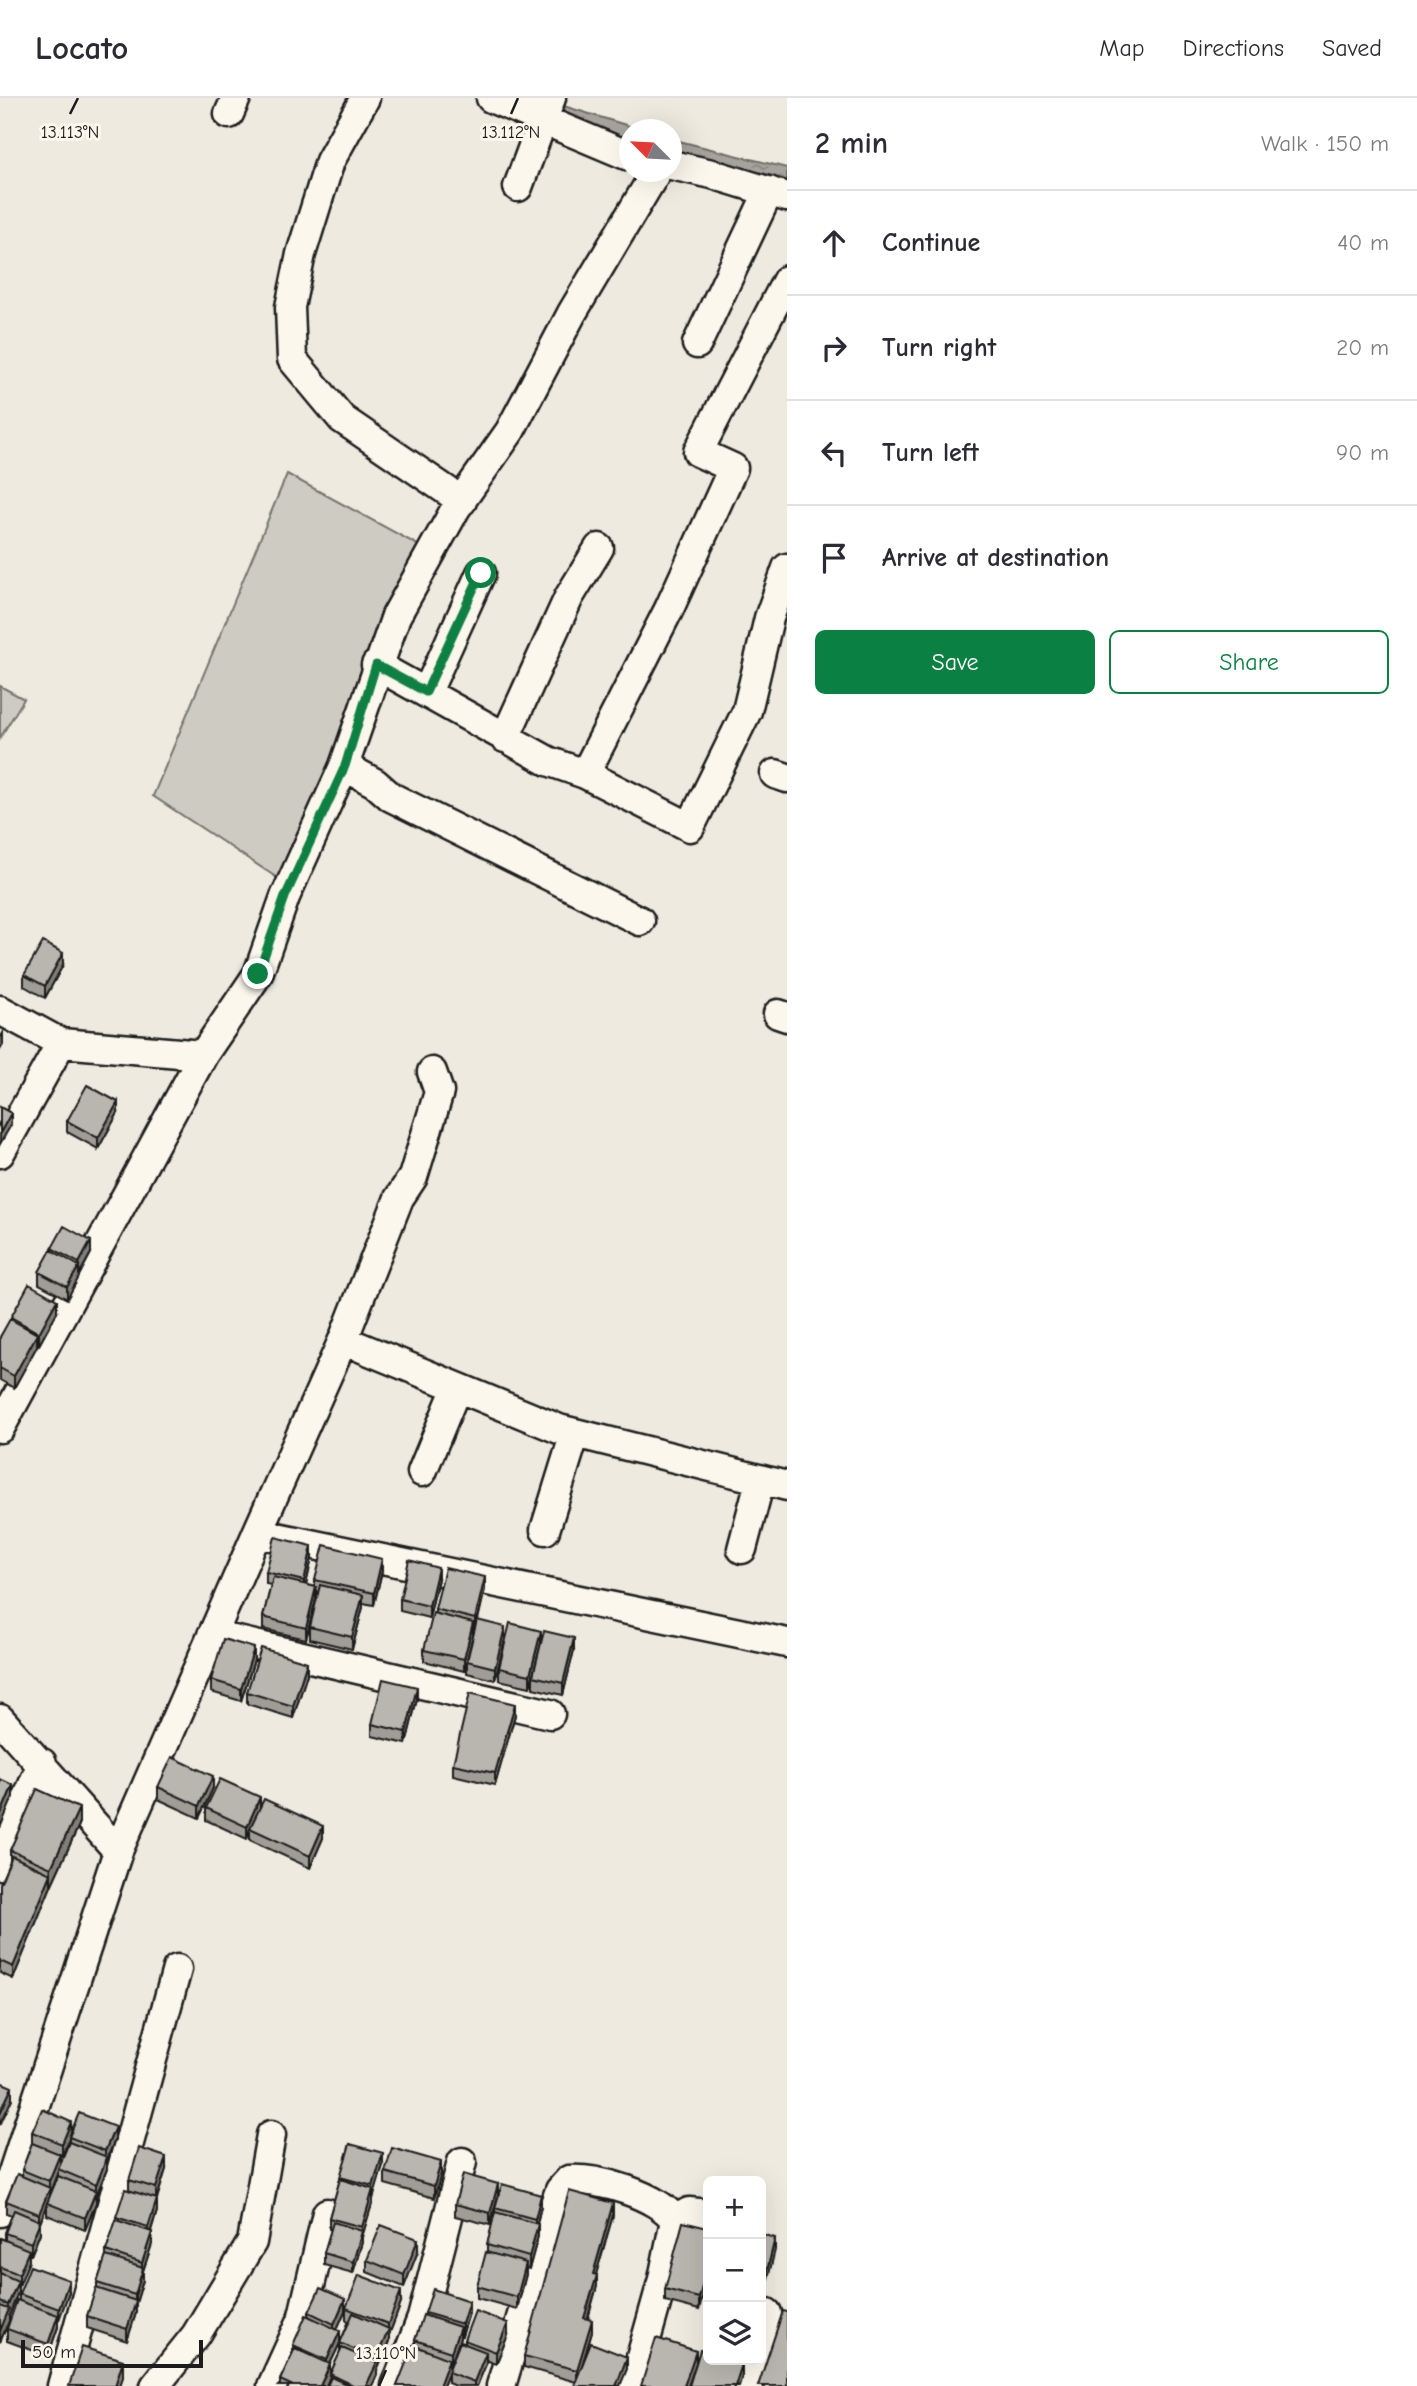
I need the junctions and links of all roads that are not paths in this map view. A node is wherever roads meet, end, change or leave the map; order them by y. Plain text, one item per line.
1 (365, 98) edge
2 (491, 98) edge
3 (546, 109) edge
4 (619, 150) edge
5 (682, 168) edge
6 (650, 182) edge
7 (518, 187) dead end
8 (778, 194) edge
9 (787, 280) edge
10 (697, 344) dead end
11 (462, 501) junction
12 (599, 548) dead end
13 (787, 568) edge
14 (481, 573) dead end
15 (376, 665) junction
16 (426, 692) junction
17 (505, 738) junction
18 (345, 766) junction
19 (585, 774) junction
20 (640, 921) dead end
21 (0, 1010) edge
22 (61, 1043) junction
23 (203, 1055) junction
24 (432, 1072) dead end
25 (0, 1153) edge
26 (343, 1340) junction
27 (457, 1387) junction
28 (0, 1428) edge
29 (575, 1433) junction
30 (422, 1472) dead end
31 (773, 1483) edge
32 (544, 1530) dead end
33 (257, 1533) junction
34 (742, 1549) dead end
35 (212, 1635) junction
36 (787, 1643) edge
37 (551, 1714) dead end
38 (0, 1719) edge
39 (41, 1763) junction
40 (118, 1851) junction
41 (0, 1865) edge
42 (177, 1969) dead end
43 (271, 2135) dead end
44 (462, 2162) dead end
45 (0, 2212) edge
46 (327, 2213) edge
47 (703, 2214) edge
48 (675, 2220) junction
49 (755, 2365) edge
50 (62, 2386) edge
51 (155, 2386) edge
52 (272, 2386) edge
53 (396, 2386) edge
54 (501, 2386) edge
55 (634, 2386) edge
56 (749, 2386) edge

1 - 11 street
2 - 3 street
3 - 4 street
3 - 7 street
5 - 8 street
6 - 11 street
8 - 10 street
9 - 19 street
11 - 15 street
12 - 17 street
13 - 19 street
14 - 16 street
15 - 16 street
15 - 18 street
16 - 17 street
17 - 19 street
18 - 20 street
18 - 23 street
21 - 22 street
22 - 23 street
22 - 25 street
23 - 28 street
24 - 26 street
26 - 27 street
26 - 33 street
27 - 29 street
27 - 30 street
29 - 31 street
29 - 32 street
31 - 34 street
33 - 35 street
33 - 36 street
35 - 37 street
35 - 40 street
38 - 39 street
39 - 40 street
39 - 41 street
40 - 45 street
42 - 50 street
43 - 51 street
44 - 53 street
46 - 52 street
47 - 48 street
48 - 54 street
48 - 55 street
49 - 56 street

